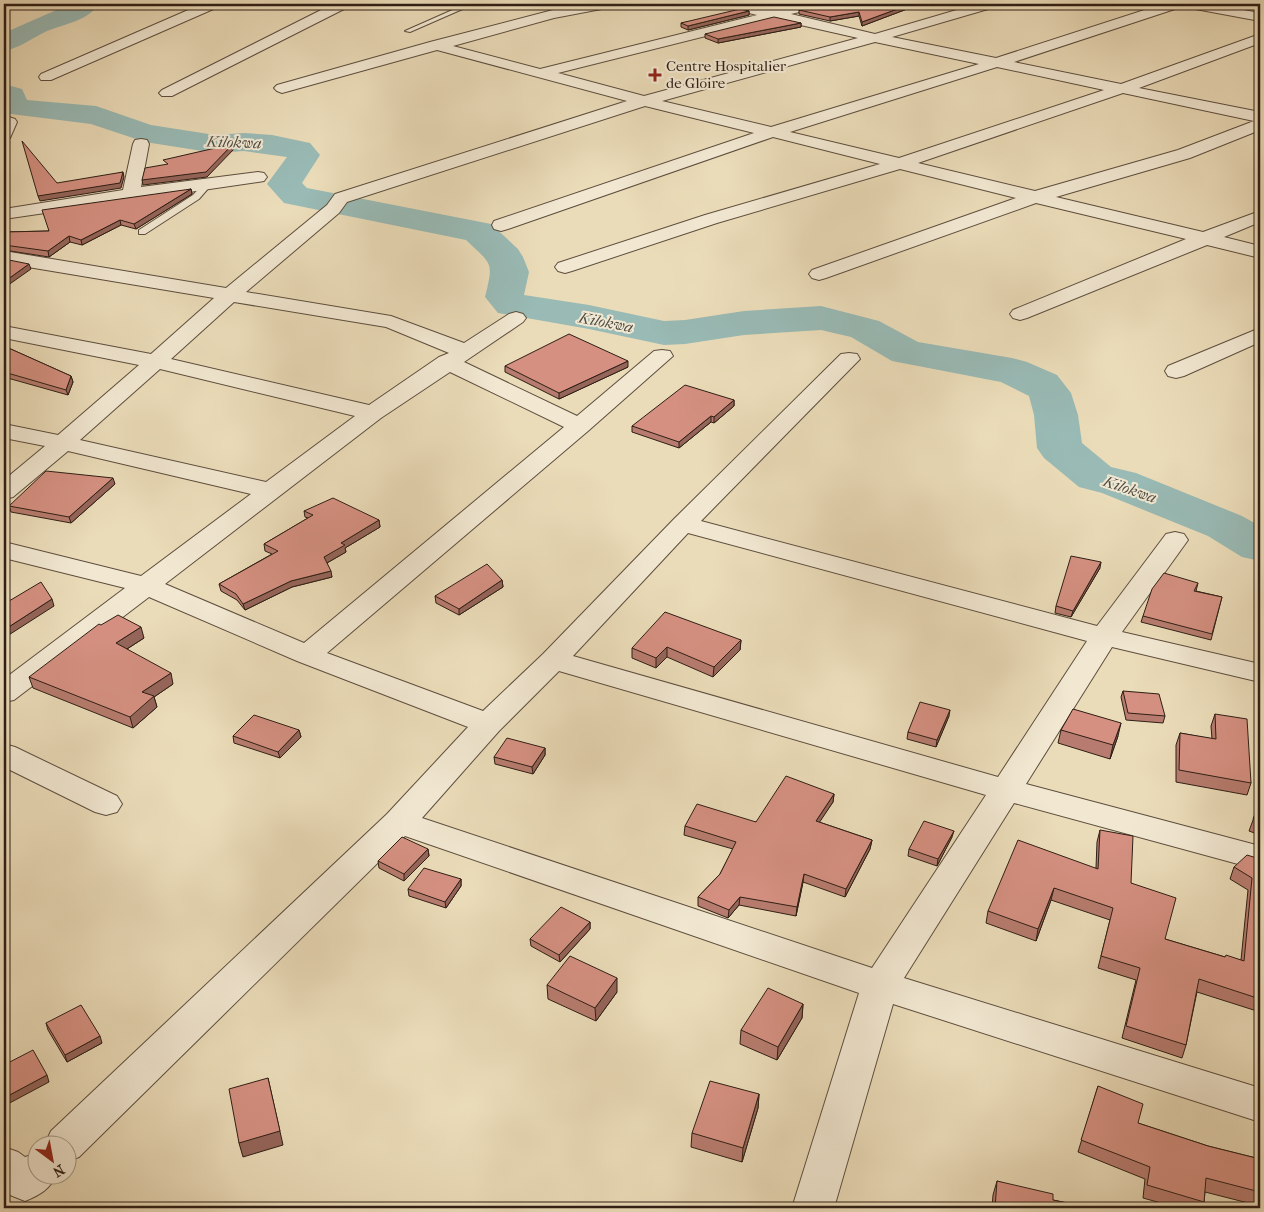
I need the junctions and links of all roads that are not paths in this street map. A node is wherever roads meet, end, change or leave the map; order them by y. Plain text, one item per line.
1 (213, 4) edge
2 (343, 4) edge
3 (472, 4) edge
4 (607, 4) edge
5 (729, 4) edge
6 (816, 4) edge
7 (990, 4) edge
8 (1176, 4) edge
9 (1190, 4) edge
10 (525, 6) dead end
11 (553, 14) junction
12 (777, 15) junction
13 (1260, 17) edge
14 (408, 31) dead end
15 (875, 38) junction
16 (1260, 38) edge
17 (435, 45) junction
18 (996, 63) junction
19 (540, 73) junction
20 (46, 77) dead end
21 (282, 88) dead end
22 (1121, 89) junction
23 (167, 94) dead end
24 (644, 101) junction
25 (1260, 117) edge
26 (1260, 124) edge
27 (770, 132) junction
28 (140, 144) dead end
29 (899, 164) junction
30 (258, 177) dead end
31 (208, 184) junction
32 (131, 194) junction
33 (1035, 197) junction
34 (4, 214) edge
35 (1260, 216) edge
36 (501, 225) dead end
37 (142, 232) dead end
38 (1205, 238) junction
39 (1260, 252) edge
40 (4, 257) edge
41 (566, 267) dead end
42 (819, 274) dead end
43 (229, 296) junction
44 (1020, 314) dead end
45 (516, 318) dead end
46 (4, 332) edge
47 (1260, 334) edge
48 (662, 356) dead end
49 (456, 357) junction
50 (849, 358) dead end
51 (154, 361) junction
52 (1176, 371) dead end
53 (373, 413) junction
54 (580, 426) junction
55 (4, 431) edge
56 (63, 443) junction
57 (271, 491) junction
58 (4, 492) edge
59 (682, 524) junction
60 (1175, 540) dead end
61 (4, 550) edge
62 (145, 585) junction
63 (1104, 638) junction
64 (307, 655) junction
65 (553, 660) junction
66 (1260, 674) edge
67 (4, 693) edge
68 (488, 724) junction
69 (4, 754) edge
70 (1006, 790) junction
71 (106, 804) dead end
72 (399, 822) junction
73 (1260, 858) edge
74 (880, 985) junction
75 (1260, 1105) edge
76 (74, 1134) edge
77 (4, 1165) edge
78 (28, 1179) edge
79 (813, 1208) edge

1 - 20 street
2 - 23 street
3 - 14 lane
4 - 11 street
5 - 12 street
6 - 12 street
7 - 15 street
8 - 18 street
9 - 13 street
10 - 11 street
11 - 17 street
12 - 15 street
12 - 19 street
15 - 18 street
15 - 24 street
16 - 22 street
17 - 19 street
17 - 21 street
18 - 22 street
18 - 27 street
19 - 24 street
22 - 25 street
22 - 29 street
24 - 27 street
24 - 43 street
26 - 33 street
27 - 29 street
27 - 36 street
28 - 32 street
29 - 33 street
29 - 41 street
30 - 31 street
31 - 32 street
31 - 37 lane
32 - 34 street
33 - 38 street
33 - 42 street
35 - 38 street
38 - 39 street
38 - 44 street
40 - 43 street
43 - 49 street
43 - 51 street
45 - 49 street
46 - 51 street
47 - 52 street
48 - 54 street
49 - 53 street
49 - 54 street
50 - 59 street
51 - 53 street
51 - 56 street
53 - 57 street
54 - 64 street
55 - 56 street
56 - 57 street
56 - 58 street
57 - 62 street
59 - 63 street
59 - 65 street
60 - 63 street
61 - 62 street
62 - 64 street
62 - 67 street
63 - 66 street
63 - 70 street
64 - 68 street
65 - 68 street
65 - 70 street
68 - 72 street
69 - 71 street
70 - 73 street
70 - 74 street
72 - 74 street
72 - 76 street
74 - 75 street
74 - 79 street
77 - 78 street

